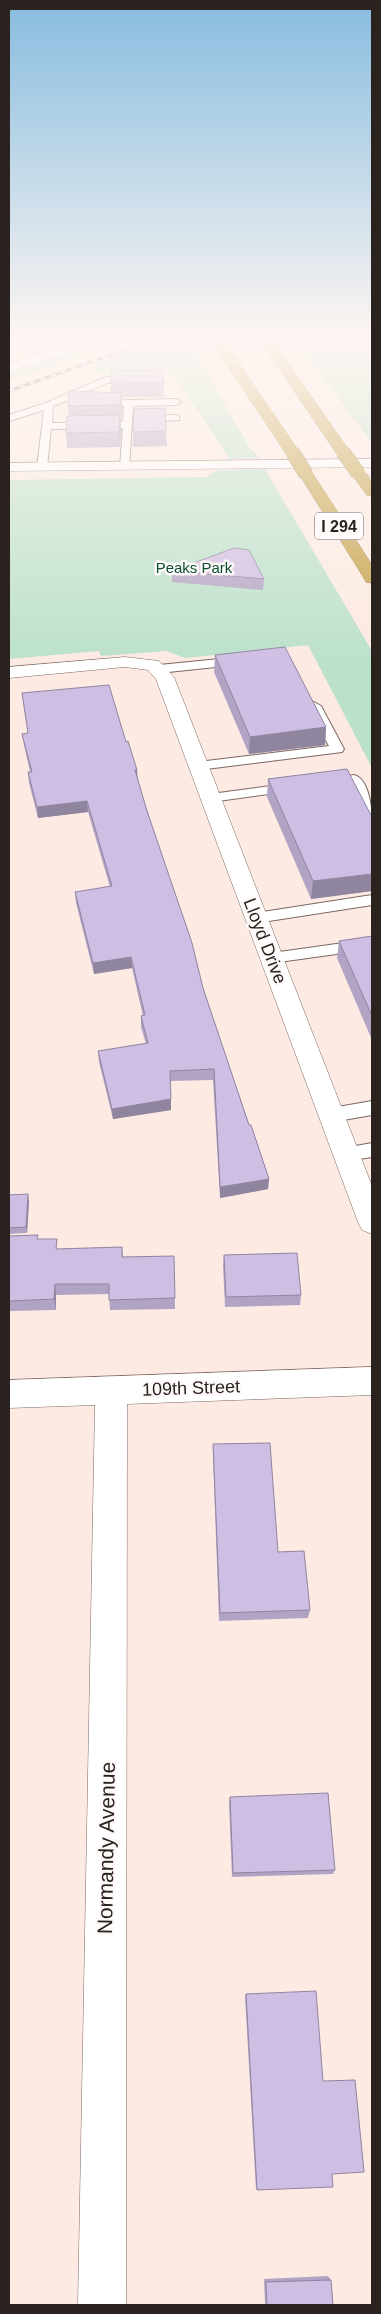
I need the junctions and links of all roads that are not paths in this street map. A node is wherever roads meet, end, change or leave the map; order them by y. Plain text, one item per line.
1 (44, 448) edge
2 (126, 448) edge
3 (290, 448) edge
4 (340, 448) edge
5 (372, 463) edge
6 (125, 466) junction
7 (9, 467) edge
8 (42, 467) junction
9 (372, 492) edge
10 (372, 578) edge
11 (251, 660) edge
12 (156, 667) junction
13 (9, 673) edge
14 (306, 690) edge
15 (198, 766) junction
16 (354, 779) joint
17 (211, 798) junction
18 (372, 817) edge
19 (372, 900) edge
20 (256, 918) junction
21 (372, 944) edge
22 (272, 958) junction
23 (372, 1108) edge
24 (332, 1115) junction
25 (372, 1150) edge
26 (346, 1154) junction
27 (372, 1222) edge
28 (372, 1381) edge
29 (111, 1391) junction
30 (9, 1394) edge
31 (102, 2305) edge

1 - 8 lane
2 - 6 lane
3 - 10 highway, I 294, bridge
4 - 9 highway, I 294, bridge
5 - 6 street
6 - 8 street
7 - 8 street
11 - 12 lane
12 - 13 street
12 - 15 street, Lloyd Drive
14 - 15 lane
15 - 17 street, Lloyd Drive
16 - 17 lane
16 - 18 lane
17 - 20 street, Lloyd Drive
19 - 20 lane
20 - 22 street, Lloyd Drive
21 - 22 lane
22 - 24 street, Lloyd Drive
23 - 24 lane
24 - 26 street, Lloyd Drive
25 - 26 lane
26 - 27 street, Lloyd Drive
28 - 29 street, 109th Street
29 - 30 street, 109th Street
29 - 31 street, Normandy Avenue

